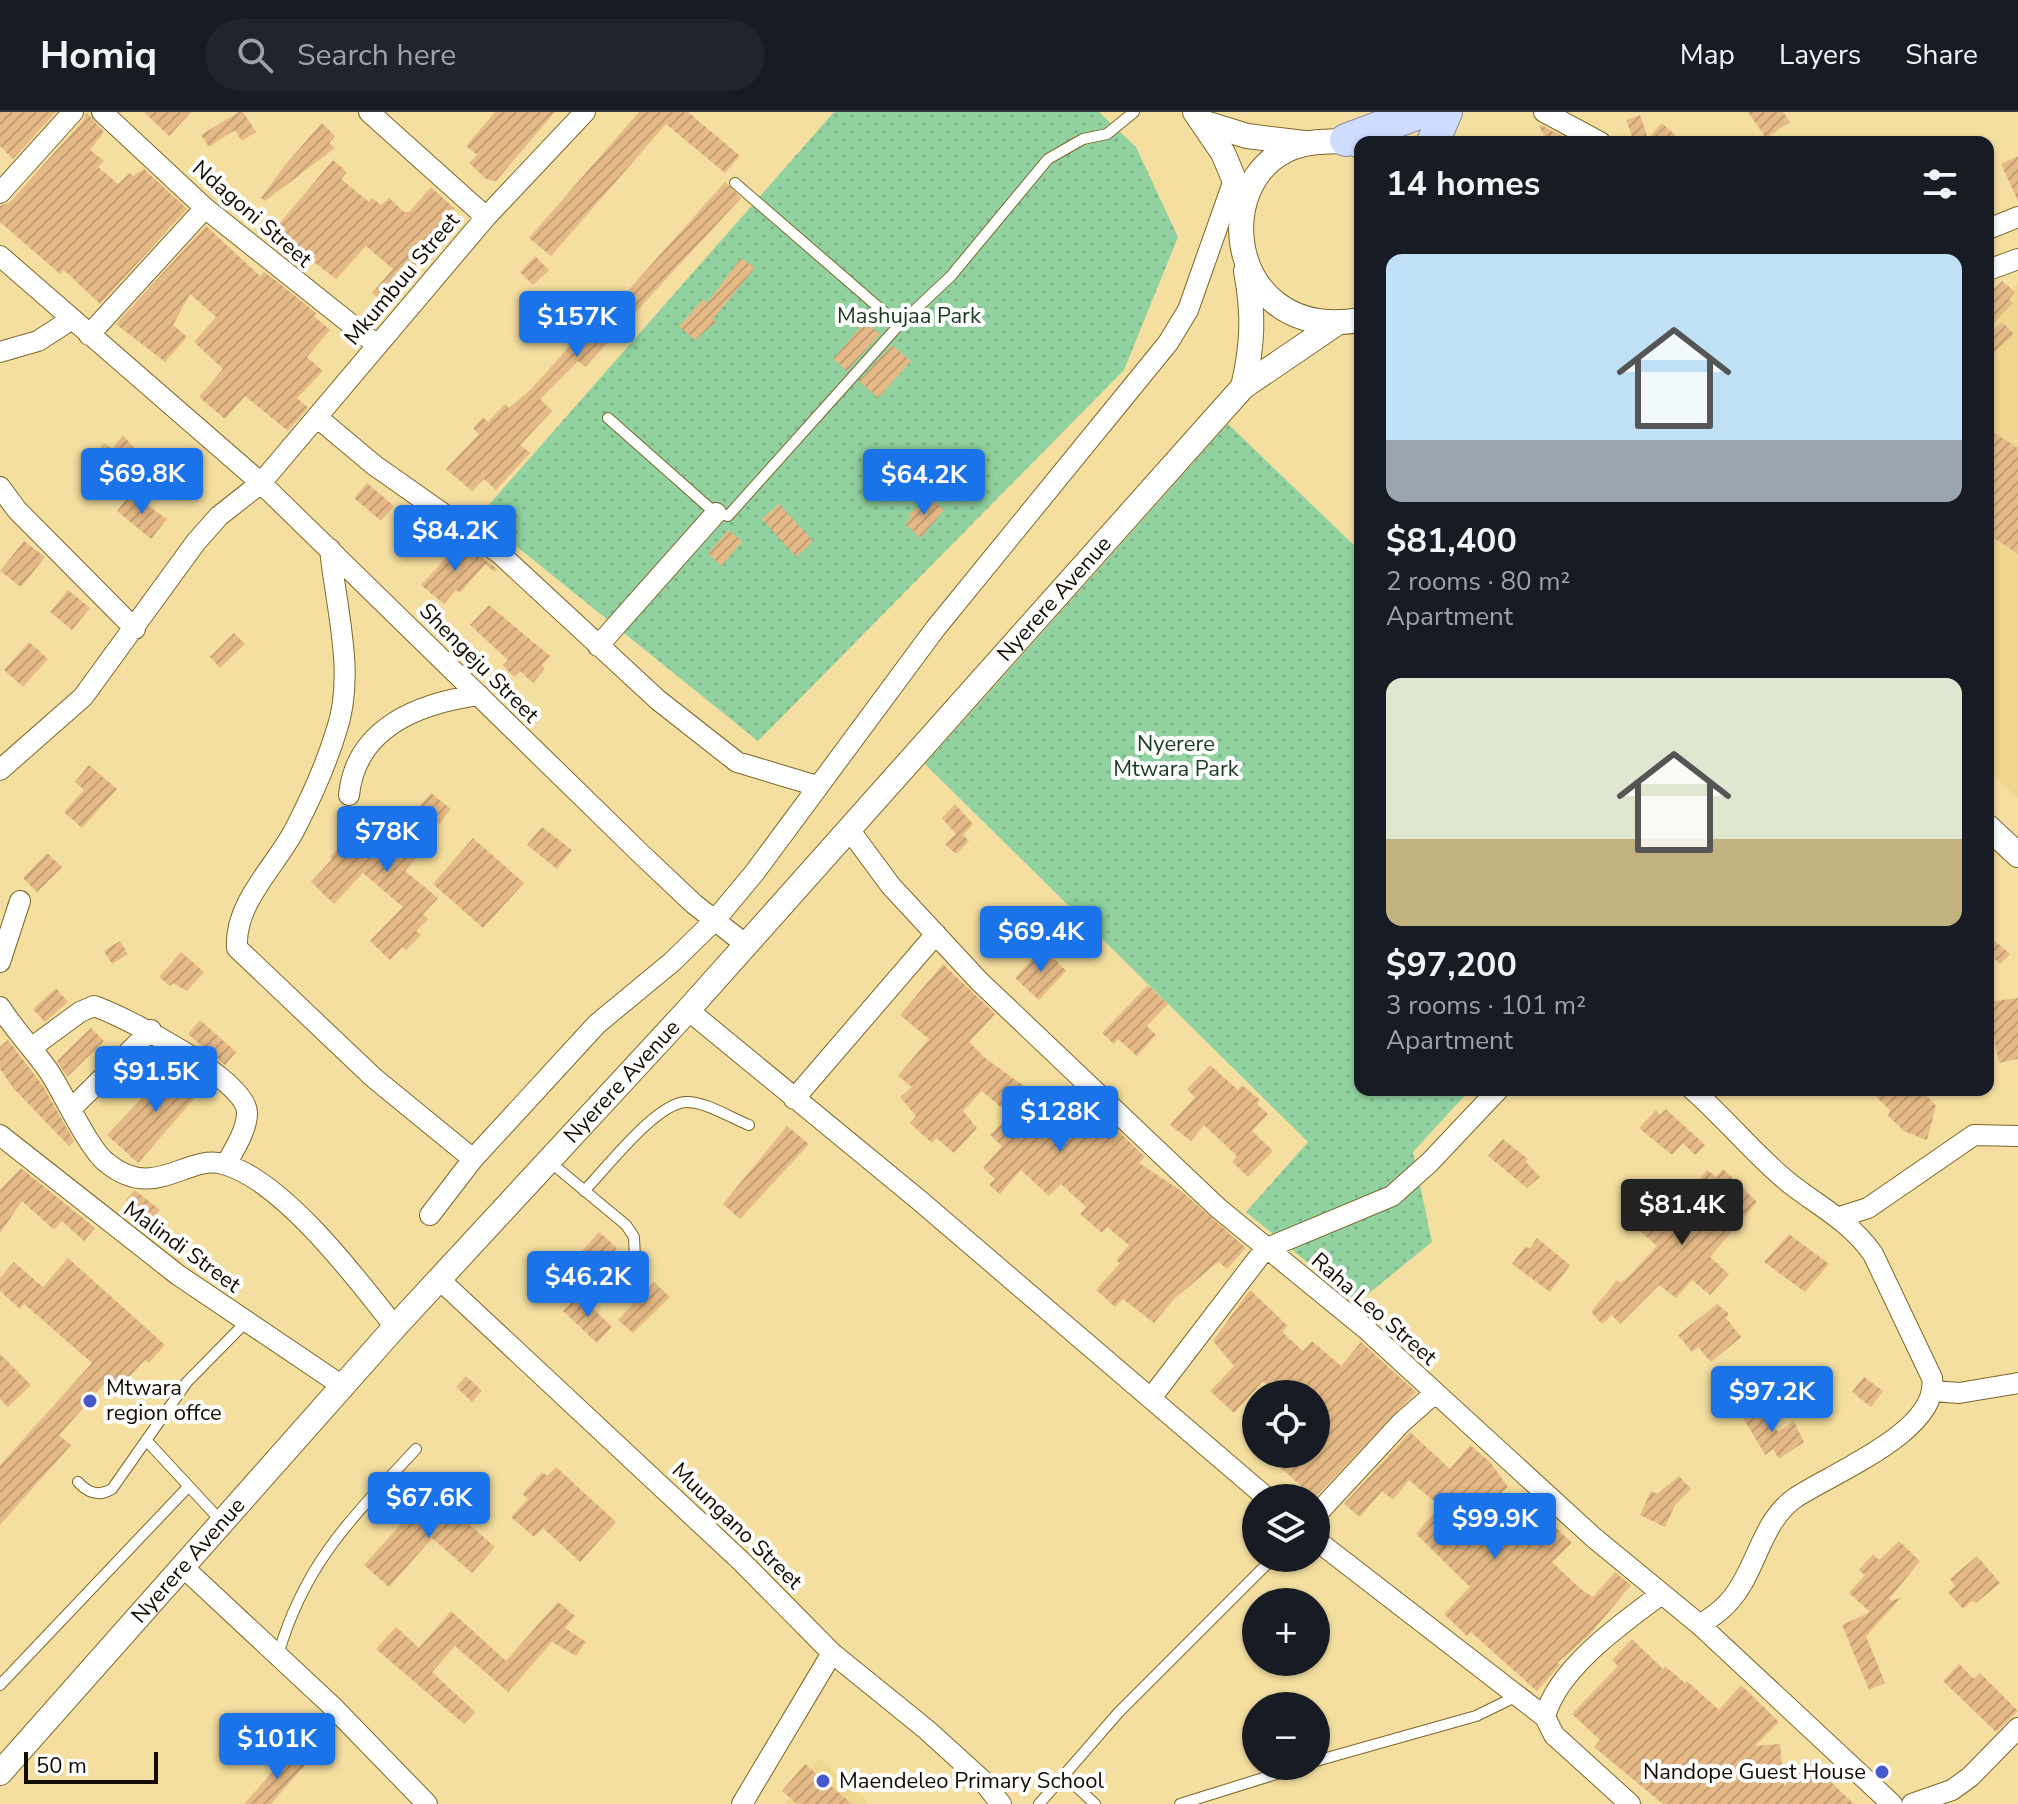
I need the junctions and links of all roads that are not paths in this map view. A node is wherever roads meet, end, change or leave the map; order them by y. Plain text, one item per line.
1 (73, 112) edge
2 (102, 112) edge
3 (369, 112) edge
4 (585, 112) edge
5 (1134, 112) edge
6 (1421, 112) edge
7 (1446, 112) edge
8 (1544, 112) edge
9 (1200, 118) edge
10 (1367, 136) edge
11 (1436, 136) edge
12 (1589, 136) edge
13 (1353, 142) edge
14 (1304, 143) junction
15 (1234, 180) junction
16 (735, 183) dead end
17 (0, 193) edge
18 (1244, 203) junction
19 (205, 208) junction
20 (486, 217) junction
21 (2018, 217) edge
22 (1994, 227) edge
23 (0, 256) edge
24 (1244, 258) junction
25 (2018, 259) edge
26 (1994, 268) edge
27 (72, 319) junction
28 (1352, 321) edge
29 (899, 325) junction
30 (89, 335) junction
31 (377, 345) junction
32 (0, 352) edge
33 (1243, 387) junction
34 (318, 418) junction
35 (608, 418) dead end
36 (261, 483) junction
37 (0, 487) edge
38 (716, 513) junction
39 (330, 549) junction
40 (135, 629) junction
41 (598, 646) junction
42 (479, 695) junction
43 (0, 770) edge
44 (817, 786) junction
45 (349, 795) dead end
46 (848, 828) junction
47 (1994, 833) edge
48 (2018, 855) edge
49 (20, 901) dead end
50 (715, 920) junction
51 (936, 934) junction
52 (745, 944) junction
53 (0, 962) edge
54 (0, 1007) edge
55 (688, 1010) junction
56 (151, 1030) junction
57 (31, 1048) junction
58 (1492, 1096) edge
59 (1699, 1096) edge
60 (794, 1099) junction
61 (73, 1107) junction
62 (749, 1125) dead end
63 (0, 1135) edge
64 (2018, 1136) edge
65 (473, 1159) junction
66 (548, 1161) junction
67 (226, 1164) junction
68 (584, 1191) junction
69 (430, 1215) dead end
70 (1840, 1217) junction
71 (1265, 1249) junction
72 (635, 1259) dead end
73 (440, 1280) junction
74 (245, 1323) junction
75 (395, 1327) junction
76 (2018, 1383) edge
77 (344, 1387) junction
78 (1934, 1391) junction
79 (1435, 1393) junction
80 (1151, 1398) junction
81 (146, 1440) junction
82 (416, 1449) dead end
83 (78, 1482) dead end
84 (1251, 1484) edge
85 (188, 1487) junction
86 (1330, 1500) edge
87 (223, 1522) junction
88 (1330, 1551) edge
89 (183, 1567) junction
90 (1258, 1572) edge
91 (1660, 1595) junction
92 (1700, 1625) junction
93 (832, 1653) junction
94 (278, 1655) junction
95 (0, 1685) edge
96 (1517, 1696) junction
97 (1545, 1717) junction
98 (2018, 1728) edge
99 (1330, 1757) edge
100 (0, 1773) edge
101 (1064, 1775) junction
102 (1257, 1780) edge
103 (427, 1804) edge
104 (742, 1804) edge
105 (1001, 1804) edge
106 (1039, 1804) edge
107 (1095, 1804) edge
108 (1180, 1804) edge
109 (1630, 1804) edge
110 (1892, 1804) edge
111 (1912, 1804) edge

1 - 17 street
2 - 19 street, Ndagoni Street
3 - 20 street
4 - 20 street, Mkumbuu Street
5 - 29 lane
6 - 10 highway
7 - 11 highway
8 - 12 street
9 - 14 street
9 - 15 street
13 - 14 street
14 - 18 street
15 - 18 street
15 - 44 street
16 - 29 lane
18 - 24 street
19 - 30 street
19 - 31 street, Ndagoni Street
20 - 31 street, Mkumbuu Street
21 - 22 street
23 - 27 street, Shengeju Street
24 - 28 street
24 - 33 street
25 - 26 street
27 - 30 street, Shengeju Street
27 - 32 street
28 - 33 street
29 - 38 lane
30 - 36 street, Shengeju Street
31 - 34 street, Mkumbuu Street
33 - 46 street, Nyerere Avenue
34 - 36 street, Mkumbuu Street
34 - 41 street
35 - 38 lane
36 - 39 street, Shengeju Street
36 - 40 street, Mkumbuu Street
37 - 40 street
38 - 41 street
39 - 42 street, Shengeju Street
39 - 65 street
40 - 43 street, Mkumbuu Street
41 - 44 street
42 - 45 street
42 - 50 street, Shengeju Street
44 - 50 street
46 - 51 street, Raha Leo Street
46 - 52 street, Nyerere Avenue
47 - 48 street
49 - 53 street
50 - 52 street, Shengeju Street
50 - 65 street
51 - 60 street
51 - 71 street, Raha Leo Street
52 - 55 street, Nyerere Avenue
54 - 57 street
55 - 60 street
55 - 66 street, Nyerere Avenue
56 - 57 street
56 - 61 street
56 - 67 street
57 - 61 street
58 - 71 street
59 - 70 street
60 - 80 street
61 - 67 street
62 - 68 lane
63 - 74 street, Malindi Street
64 - 70 street
65 - 69 street
66 - 68 lane
66 - 73 street, Nyerere Avenue
67 - 75 street
68 - 72 lane
70 - 78 street
71 - 79 street, Raha Leo Street
71 - 80 street
73 - 75 street, Nyerere Avenue
73 - 93 street, Muungano Street
74 - 77 street, Malindi Street
74 - 81 lane
75 - 77 street, Nyerere Avenue
76 - 78 street
77 - 87 street, Nyerere Avenue
78 - 92 street
79 - 86 street
79 - 91 street, Raha Leo Street
80 - 84 street
81 - 83 lane
81 - 85 lane
82 - 94 lane
85 - 87 lane
85 - 95 lane
87 - 89 street, Nyerere Avenue
88 - 96 street
89 - 94 street
89 - 100 street, Nyerere Avenue
90 - 101 lane
91 - 92 street, Raha Leo Street
91 - 97 street
92 - 110 street, Raha Leo Street
93 - 104 street
93 - 105 street, Muungano Street
94 - 103 street
96 - 97 street
96 - 99 lane
97 - 109 street
98 - 111 street
101 - 106 lane
101 - 107 lane
102 - 108 lane

